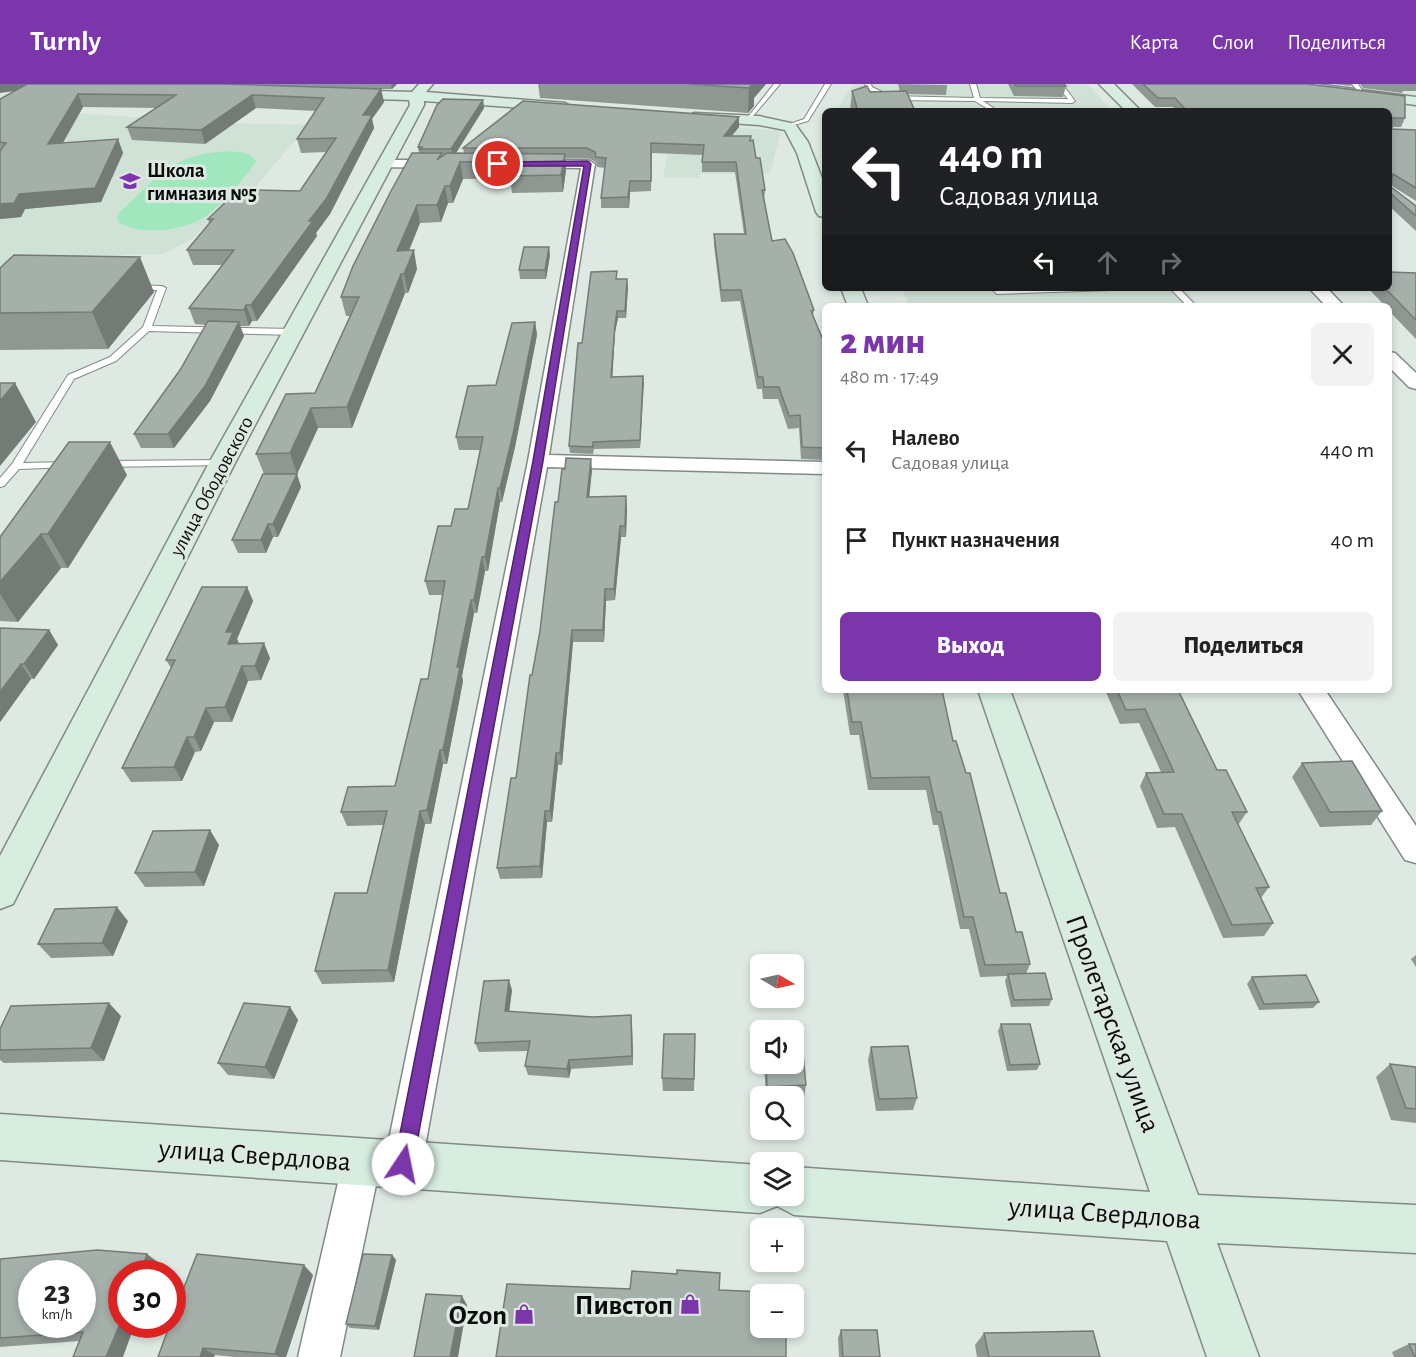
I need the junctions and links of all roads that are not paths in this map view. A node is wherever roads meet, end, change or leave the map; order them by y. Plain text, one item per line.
1 (777, 84) edge
2 (828, 84) edge
3 (868, 84) edge
4 (973, 84) edge
5 (1059, 84) edge
6 (1107, 84) edge
7 (1283, 84) edge
8 (1359, 89) edge
9 (421, 90) edge
10 (323, 94) edge
11 (978, 100) junction
12 (1416, 101) edge
13 (581, 108) edge
14 (990, 108) edge
15 (1131, 108) edge
16 (675, 115) edge
17 (746, 120) junction
18 (789, 126) junction
19 (386, 164) junction
20 (469, 164) edge
21 (505, 164) edge
22 (822, 203) edge
23 (129, 287) edge
24 (996, 291) edge
25 (1026, 291) edge
26 (1177, 291) edge
27 (1320, 291) edge
28 (1189, 303) edge
29 (1333, 303) edge
30 (147, 328) junction
31 (294, 332) junction
32 (1392, 360) edge
33 (1416, 383) edge
34 (538, 461) junction
35 (222, 463) junction
36 (16, 466) junction
37 (822, 468) edge
38 (0, 484) edge
39 (995, 693) edge
40 (1313, 693) edge
41 (1416, 851) edge
42 (0, 893) edge
43 (0, 1137) edge
44 (383, 1163) junction
45 (750, 1188) edge
46 (804, 1192) edge
47 (1185, 1218) junction
48 (1416, 1229) edge
49 (319, 1357) edge
50 (1233, 1357) edge

1 - 17 lane
2 - 18 lane
3 - 11 lane
4 - 11 lane
5 - 11 lane
6 - 15 street
7 - 8 street
8 - 12 street
9 - 10 street
9 - 13 street
9 - 19 street, улица Ободовского
11 - 14 lane
16 - 17 street
17 - 18 street
18 - 22 street
19 - 20 street
19 - 31 street, улица Ободовского
21 - 34 street
23 - 30 lane
24 - 25 lane
26 - 28 lane
27 - 29 street
30 - 31 lane
30 - 36 lane
31 - 35 street, улица Ободовского
32 - 33 street
34 - 37 street
34 - 44 street
35 - 36 lane
35 - 42 street, улица Ободовского
36 - 38 lane
39 - 47 street, Пролетарская улица
40 - 41 street
43 - 44 street, улица Свердлова
44 - 45 street, улица Свердлова
44 - 49 street
46 - 47 street, улица Свердлова
47 - 48 street, улица Свердлова
47 - 50 street, Пролетарская улица

